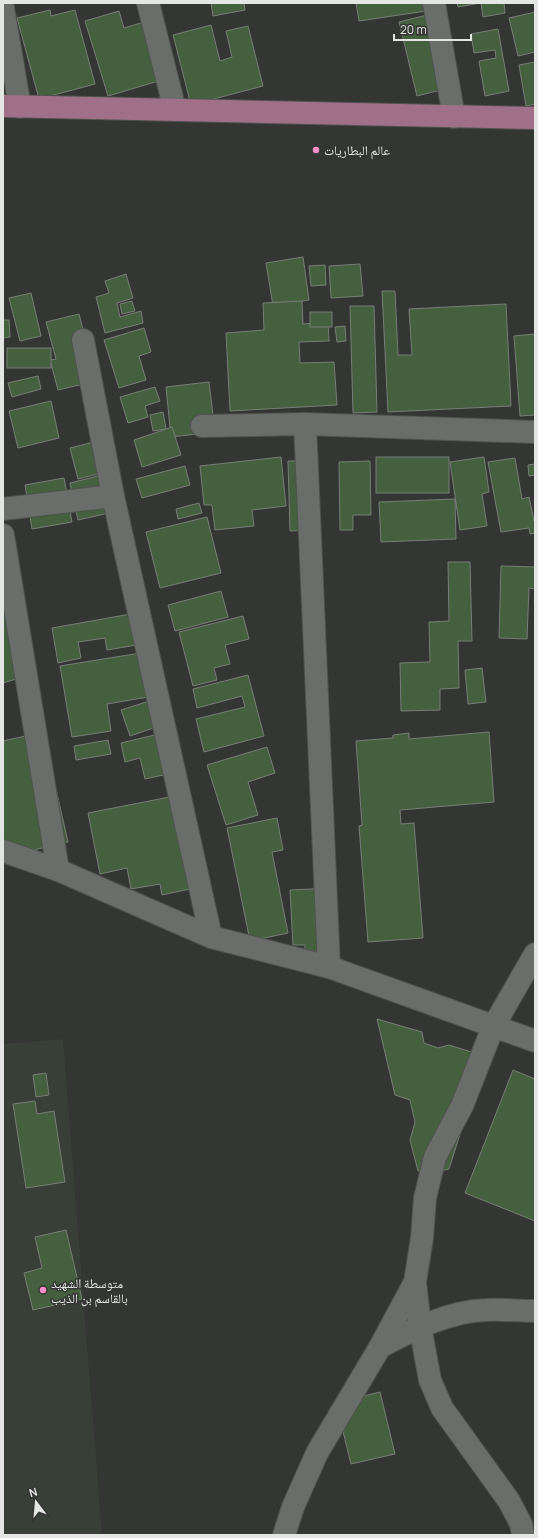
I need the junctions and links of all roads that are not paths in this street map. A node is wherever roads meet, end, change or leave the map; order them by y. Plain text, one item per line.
1 (148, 3) edge
2 (434, 3) edge
3 (3, 8) edge
4 (11, 106) edge
5 (175, 110) junction
6 (454, 117) junction
7 (535, 118) edge
8 (83, 340) dead end
9 (304, 424) junction
10 (202, 426) dead end
11 (535, 432) edge
12 (113, 496) junction
13 (3, 509) edge
14 (3, 535) edge
15 (3, 851) edge
16 (58, 870) junction
17 (211, 936) junction
18 (535, 954) edge
19 (329, 967) junction
20 (493, 1027) junction
21 (535, 1041) edge
22 (415, 1282) junction
23 (535, 1311) edge
24 (420, 1326) junction
25 (380, 1347) junction
26 (284, 1535) edge
27 (523, 1535) edge

1 - 5 street
2 - 6 street
3 - 4 street
4 - 5 main road
5 - 6 main road
6 - 7 main road
8 - 12 street
9 - 10 street
9 - 11 street
9 - 19 street
12 - 13 street
12 - 17 street
14 - 16 street
15 - 16 street
16 - 17 street
17 - 19 street
18 - 20 street
19 - 20 street
20 - 21 street
20 - 22 street
22 - 24 street
22 - 25 street
23 - 24 street
24 - 25 street
24 - 27 street
25 - 26 street

